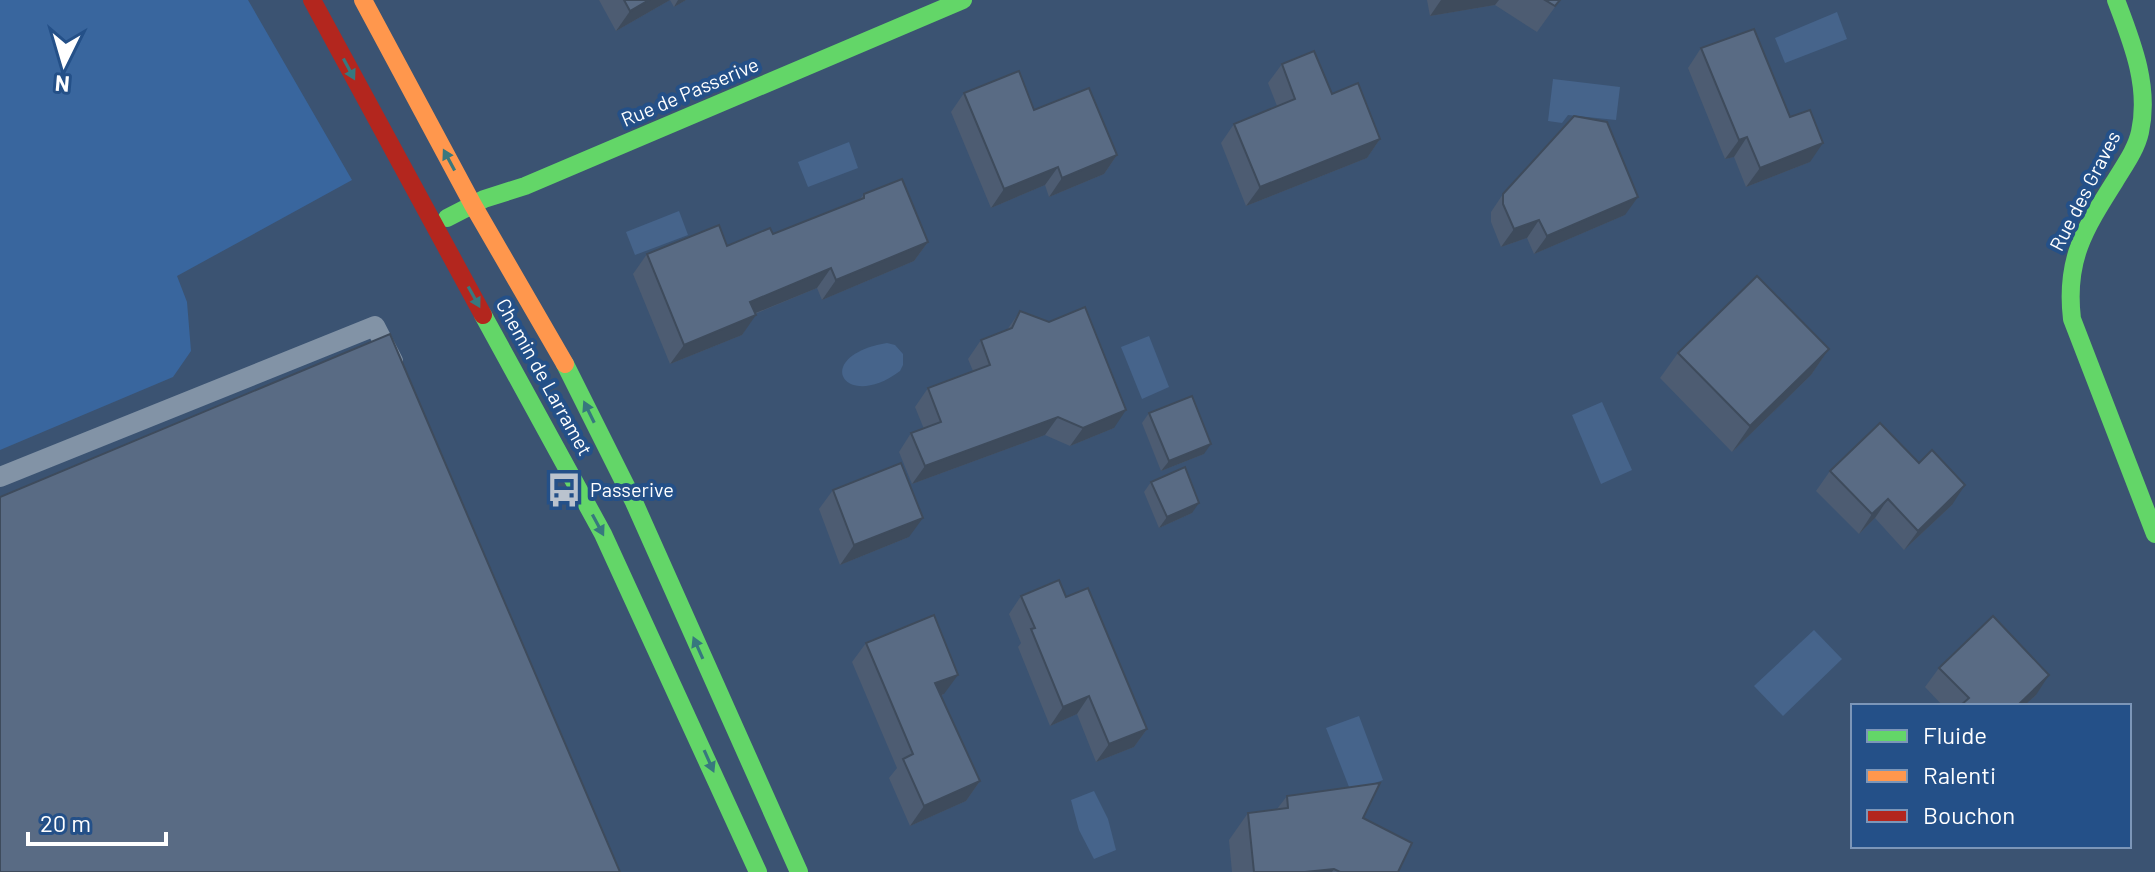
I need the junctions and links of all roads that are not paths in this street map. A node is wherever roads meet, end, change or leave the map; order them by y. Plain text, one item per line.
1 (312, 0) edge
2 (363, 0) edge
3 (963, 0) edge
4 (2116, 0) edge
5 (473, 205) junction
6 (434, 225) junction
7 (402, 378) edge
8 (0, 477) edge
9 (2155, 534) edge
10 (758, 872) edge
11 (799, 872) edge

1 -> 6 main road, Chemin de Larramet
5 -> 2 main road, Chemin de Larramet
3 - 5 main road, Rue de Passerive
4 - 9 main road, Rue des Graves
5 - 6 main road, Rue de Passerive
11 -> 5 main road, Chemin de Larramet
6 -> 10 main road, Chemin de Larramet
7 - 8 lane

